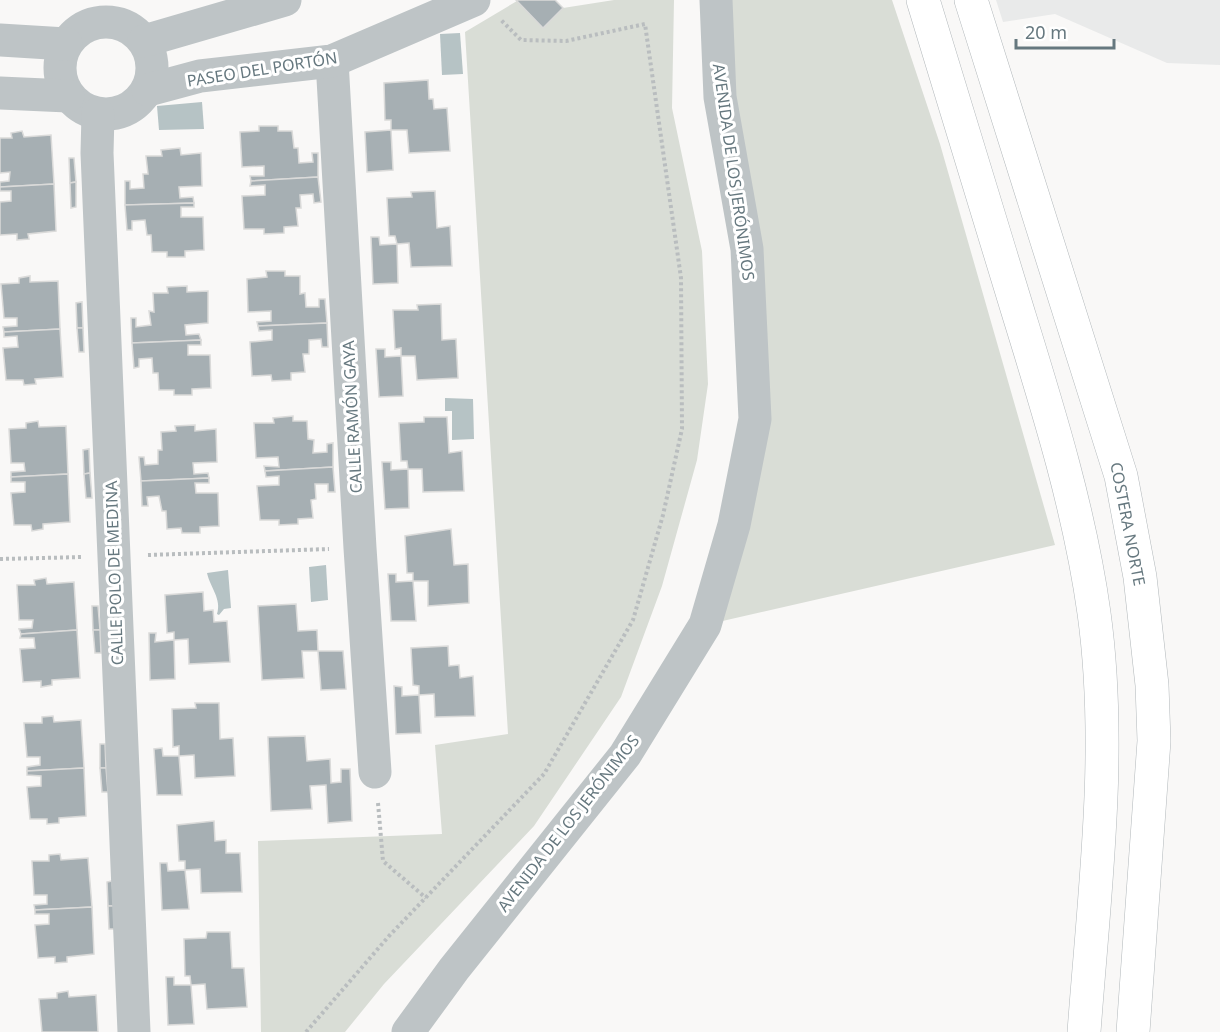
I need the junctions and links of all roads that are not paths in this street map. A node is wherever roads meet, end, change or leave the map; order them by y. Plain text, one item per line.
1 (285, 0) edge
2 (716, 0) edge
3 (923, 0) edge
4 (971, 0) edge
5 (486, 8) edge
6 (116, 11) edge
7 (0, 40) edge
8 (144, 41) junction
9 (66, 44) junction
10 (332, 61) junction
11 (148, 90) junction
12 (0, 93) edge
13 (68, 96) junction
14 (98, 114) junction
15 (375, 772) road end
16 (454, 969) junction
17 (134, 1032) edge
18 (392, 1032) edge
19 (408, 1032) edge
20 (1084, 1032) edge
21 (1132, 1032) edge

1 - 8 street
2 - 16 street, AVENIDA DE LOS JERÓNIMOS
3 - 20 main road
4 - 21 main road, COSTERA NORTE
5 - 10 street, PASEO DEL PORTÓN
6 - 8 street
6 - 9 street
7 - 9 street
8 - 11 street
9 - 13 street
10 - 11 street, PASEO DEL PORTÓN
10 - 15 street, CALLE RAMÓN GAYA
11 - 14 street
12 - 13 street
13 - 14 street
14 - 17 street, CALLE POLO DE MEDINA
16 - 18 street
16 - 19 street, AVENIDA DE LOS JERÓNIMOS

